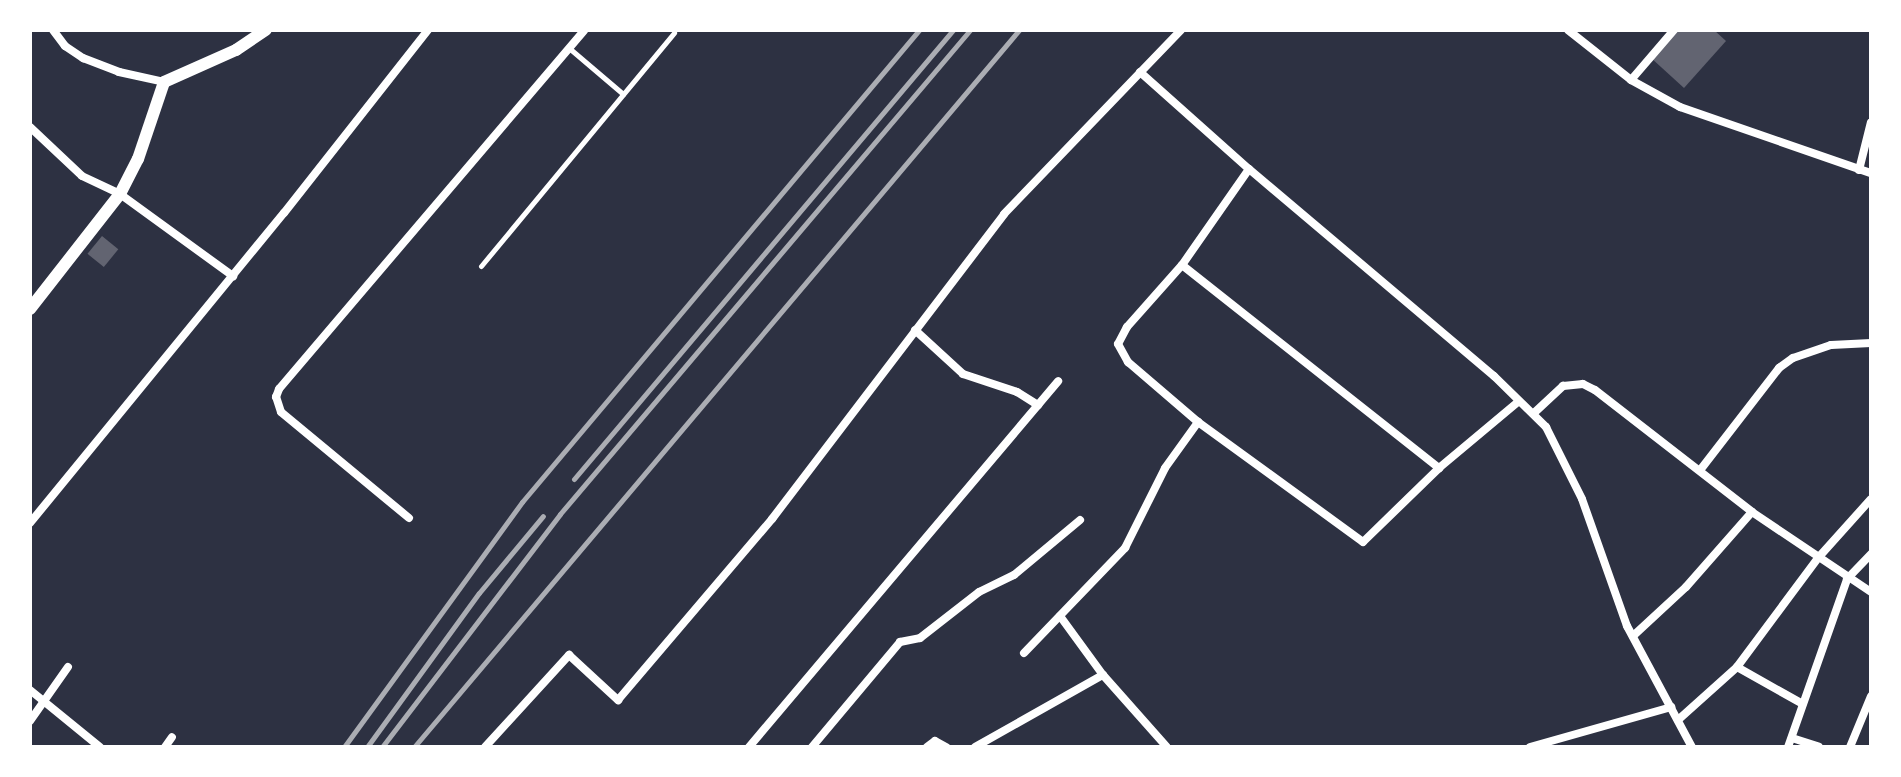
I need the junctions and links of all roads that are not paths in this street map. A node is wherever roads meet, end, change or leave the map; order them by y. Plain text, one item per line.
1 (53, 30) edge
2 (266, 30) edge
3 (428, 30) edge
4 (584, 30) edge
5 (1181, 30) edge
6 (1568, 30) edge
7 (1674, 30) edge
8 (674, 33) dead end
9 (568, 48) junction
10 (1140, 72) junction
11 (1631, 80) junction
12 (164, 82) junction
13 (623, 94) junction
14 (1871, 122) edge
15 (30, 127) edge
16 (1249, 169) junction
17 (1859, 170) junction
18 (1871, 173) edge
19 (120, 194) junction
20 (1182, 265) junction
21 (481, 266) dead end
22 (233, 276) junction
23 (30, 309) edge
24 (915, 330) junction
25 (1871, 343) edge
26 (1058, 381) dead end
27 (1519, 401) junction
28 (1038, 405) junction
29 (1534, 413) junction
30 (1198, 422) junction
31 (1439, 468) junction
32 (1701, 469) junction
33 (1871, 499) edge
34 (1752, 512) junction
35 (409, 518) dead end
36 (1080, 520) dead end
37 (30, 523) edge
38 (1871, 554) edge
39 (1818, 558) junction
40 (1847, 579) junction
41 (1871, 592) edge
42 (1060, 616) junction
43 (1633, 636) junction
44 (1024, 653) dead end
45 (68, 667) dead end
46 (1737, 667) junction
47 (1103, 675) junction
48 (30, 690) edge
49 (1871, 696) edge
50 (43, 702) junction
51 (1801, 703) junction
52 (1671, 707) junction
53 (1678, 720) junction
54 (30, 721) edge
55 (172, 737) dead end
56 (1790, 742) edge
57 (100, 747) edge
58 (165, 747) edge
59 (485, 747) edge
60 (749, 747) edge
61 (812, 747) edge
62 (927, 747) edge
63 (946, 747) edge
64 (975, 747) edge
65 (1167, 747) edge
66 (1530, 747) edge
67 (1692, 747) edge
68 (1819, 747) edge
69 (1850, 747) edge

1 - 12 street
2 - 12 street
3 - 22 street
4 - 9 street
5 - 10 street
6 - 11 street
7 - 11 street
8 - 13 lane
9 - 13 lane
9 - 35 street
10 - 16 street
10 - 24 street
11 - 17 street
12 - 19 street
13 - 21 lane
14 - 17 street
15 - 19 street
16 - 20 street
16 - 27 street
17 - 18 street
19 - 22 street
19 - 23 street
20 - 30 street
20 - 31 street
22 - 37 street
24 - 28 street
24 - 59 street
25 - 32 street
26 - 28 street
27 - 29 street
27 - 31 street
28 - 60 street
29 - 32 street
29 - 43 street
30 - 31 street
30 - 42 street
32 - 34 street
33 - 39 street
34 - 39 street
34 - 43 street
36 - 61 street
38 - 40 street
39 - 40 street
39 - 46 street
40 - 41 street
40 - 51 street
42 - 44 street
42 - 47 street
43 - 52 street
45 - 50 street
46 - 51 street
46 - 53 street
47 - 64 street
47 - 65 street
48 - 50 street
49 - 69 street
50 - 54 street
50 - 57 street
51 - 56 street
52 - 53 street
52 - 66 street
53 - 67 street
55 - 58 street
56 - 68 street
62 - 63 street

